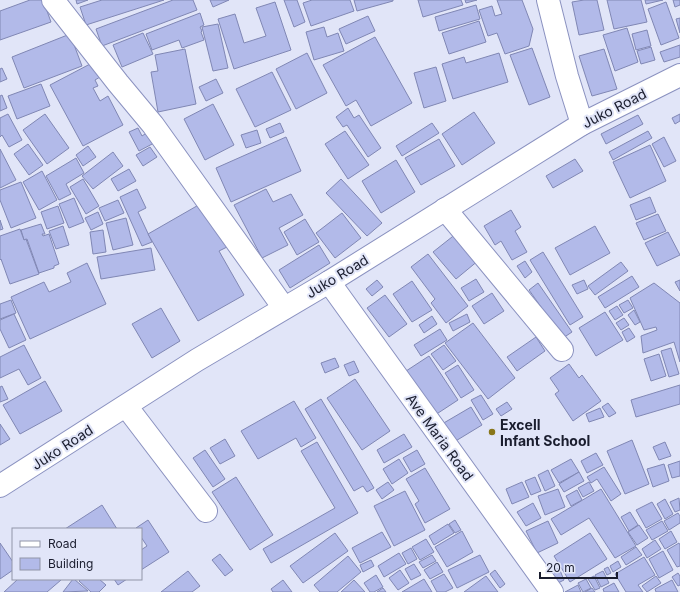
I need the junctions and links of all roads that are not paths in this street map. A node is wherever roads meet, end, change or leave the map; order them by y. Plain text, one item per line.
1 (53, 0) edge
2 (548, 0) edge
3 (680, 75) edge
4 (582, 124) junction
5 (445, 209) junction
6 (329, 282) junction
7 (284, 308) junction
8 (562, 350) dead end
9 (126, 406) junction
10 (0, 486) edge
11 (206, 511) dead end
12 (552, 592) edge

1 - 7 street
2 - 4 street
3 - 4 street, Juko Road
4 - 5 street, Juko Road
5 - 6 street, Juko Road
5 - 8 street
6 - 7 street, Juko Road
6 - 12 street, Ave Maria Road
7 - 9 street, Juko Road
9 - 10 street, Juko Road
9 - 11 street

